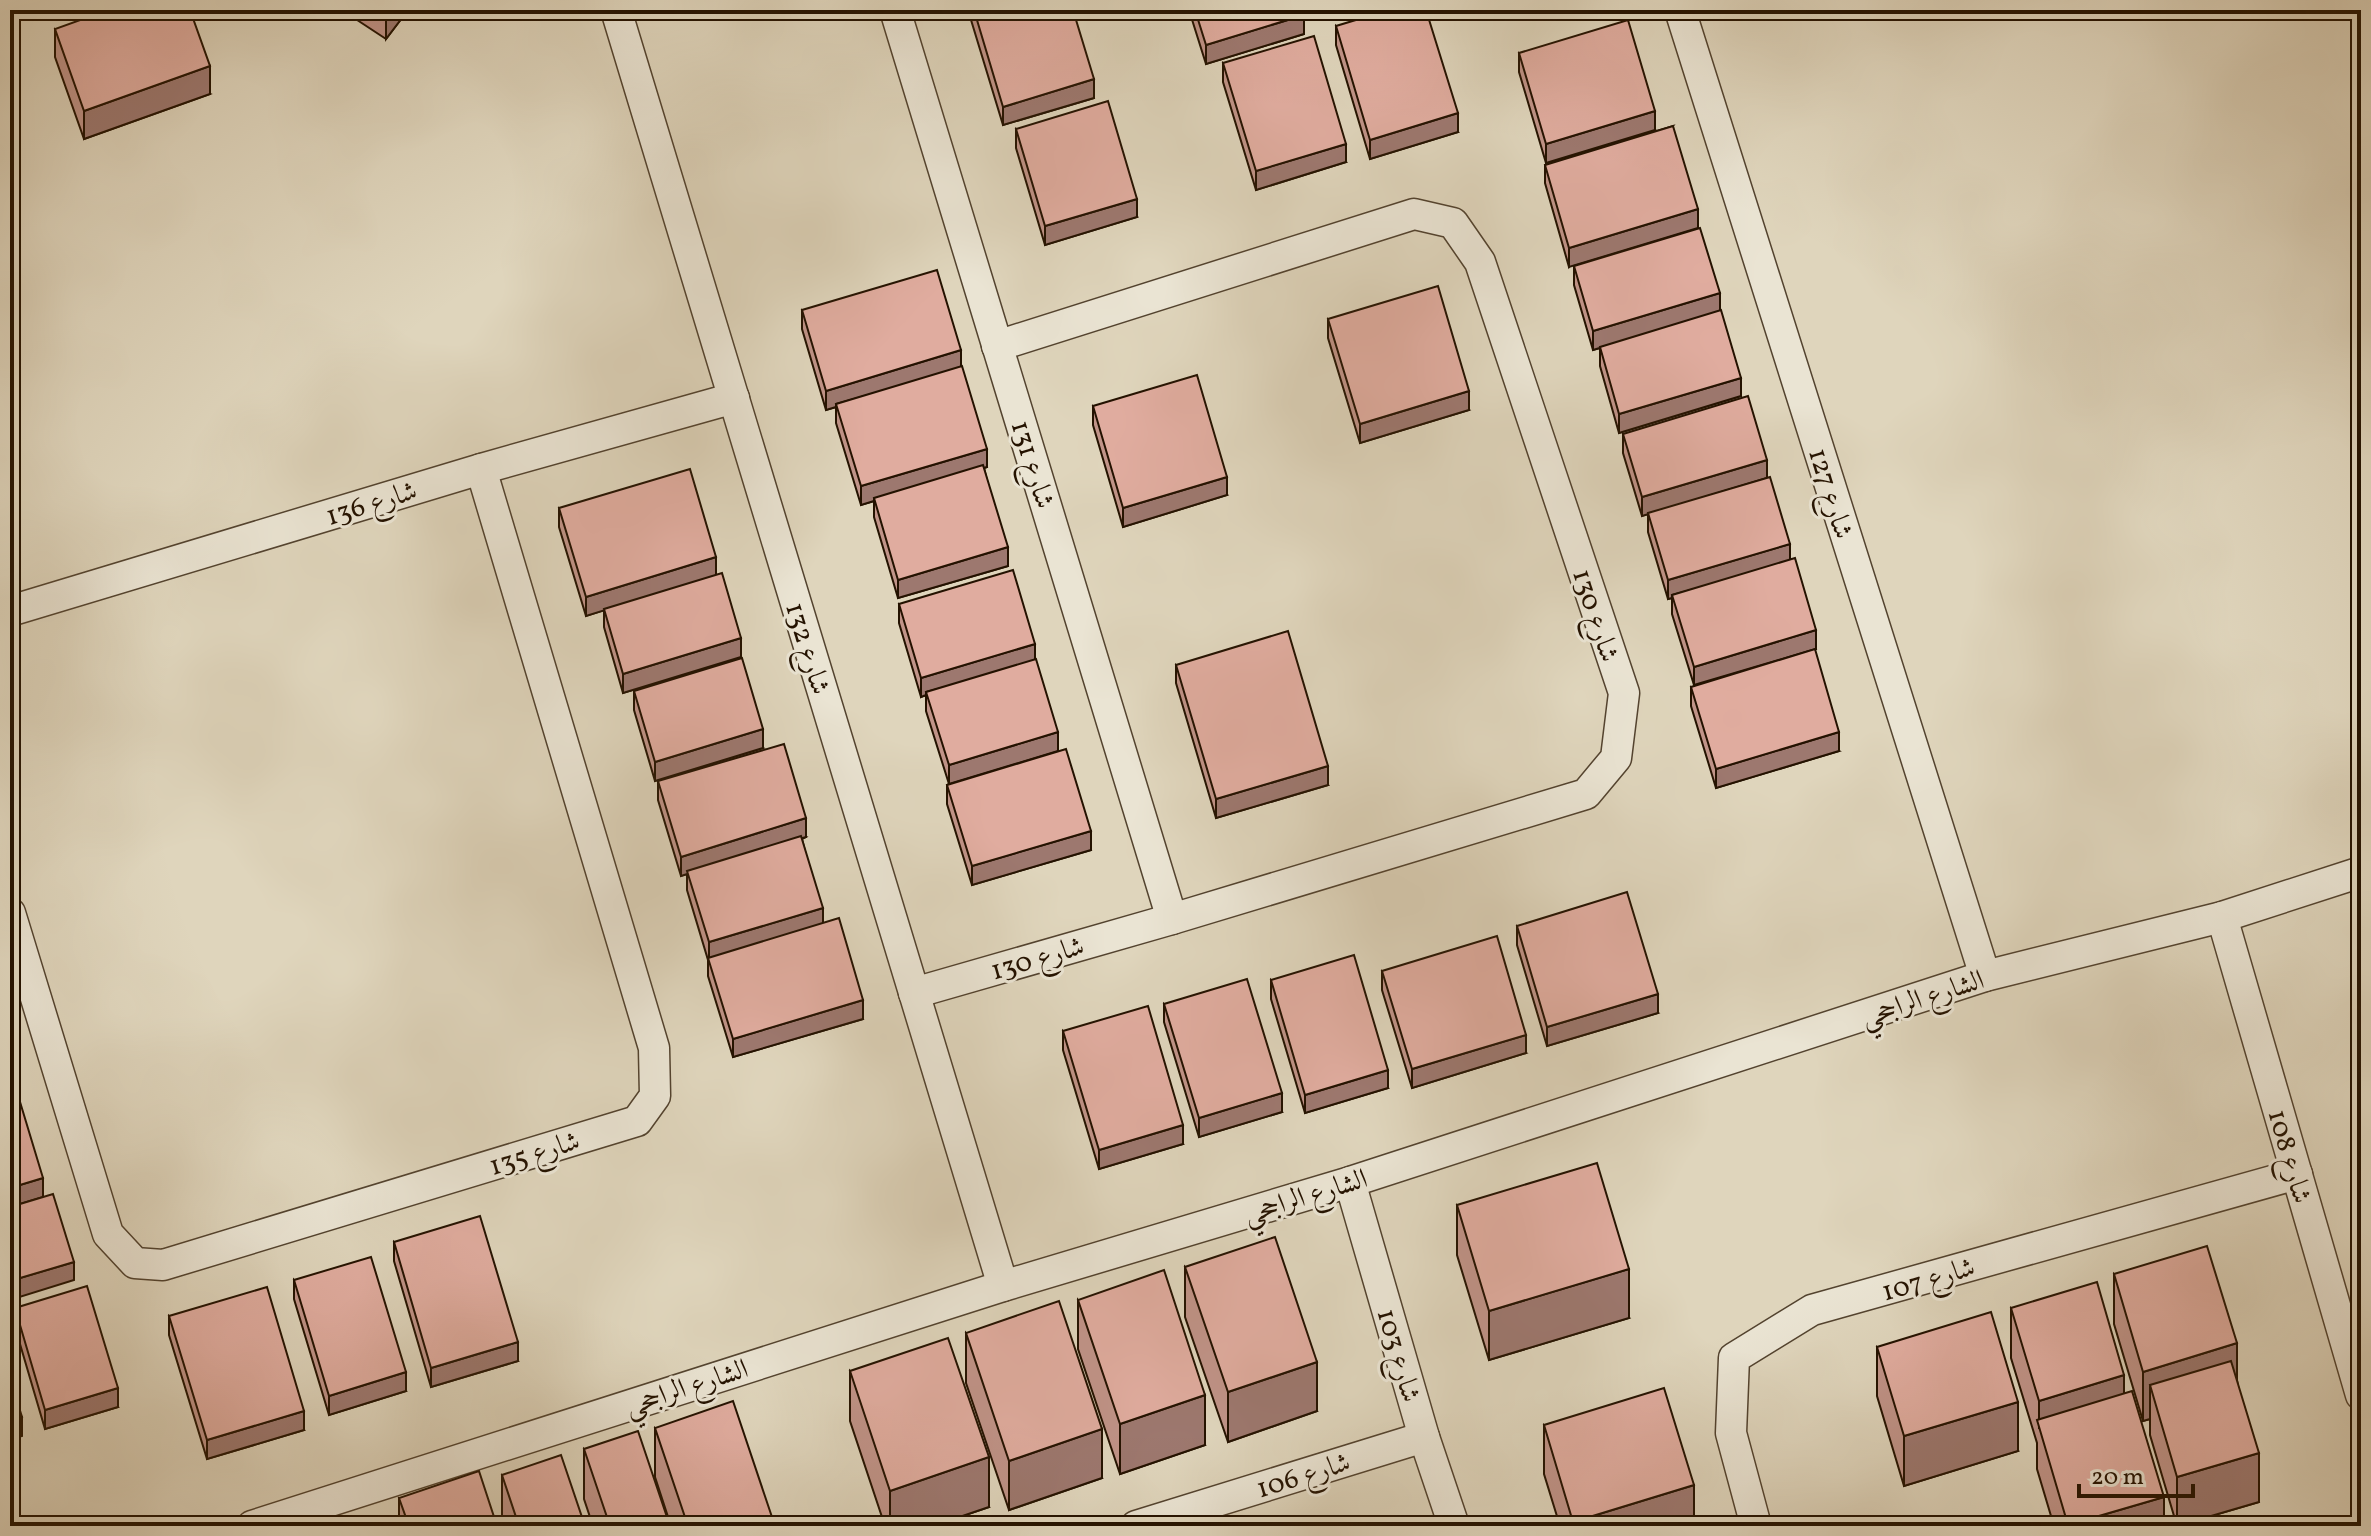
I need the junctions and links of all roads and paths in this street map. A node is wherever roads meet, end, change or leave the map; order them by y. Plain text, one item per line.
1 (616, 10) edge
2 (895, 10) edge
3 (1680, 10) edge
4 (997, 346) junction
5 (734, 398) junction
6 (481, 469) junction
7 (10, 611) edge
8 (2361, 872) edge
9 (10, 913) edge
10 (2222, 917) junction
11 (1172, 919) junction
12 (1985, 976) junction
13 (914, 993) junction
14 (2297, 1174) junction
15 (1350, 1182) junction
16 (1003, 1286) junction
17 (2361, 1395) edge
18 (1424, 1437) junction
19 (308, 1517) edge
20 (252, 1526) edge
21 (1136, 1526) edge
22 (1454, 1526) edge
23 (1756, 1526) edge

1 - 5 street, شارع 132
2 - 4 street, شارع 131
3 - 12 street, شارع 127
4 - 11 street, شارع 131
4 - 11 street, شارع 130
5 - 6 street, شارع 136
5 - 13 street, شارع 132
6 - 7 street, شارع 136
6 - 9 street, شارع 135
8 - 10 street, الشارع الراجحي
10 - 12 street, الشارع الراجحي
10 - 14 street, شارع 108
11 - 13 street, شارع 130
12 - 15 street, الشارع الراجحي
13 - 16 street, شارع 132
14 - 17 street, شارع 108
14 - 23 street, شارع 107
15 - 16 street, الشارع الراجحي
15 - 18 street, شارع 103
16 - 19 street, الشارع الراجحي
18 - 21 street, شارع 106
18 - 22 street, شارع 103
19 - 20 street, الشارع الراجحي

